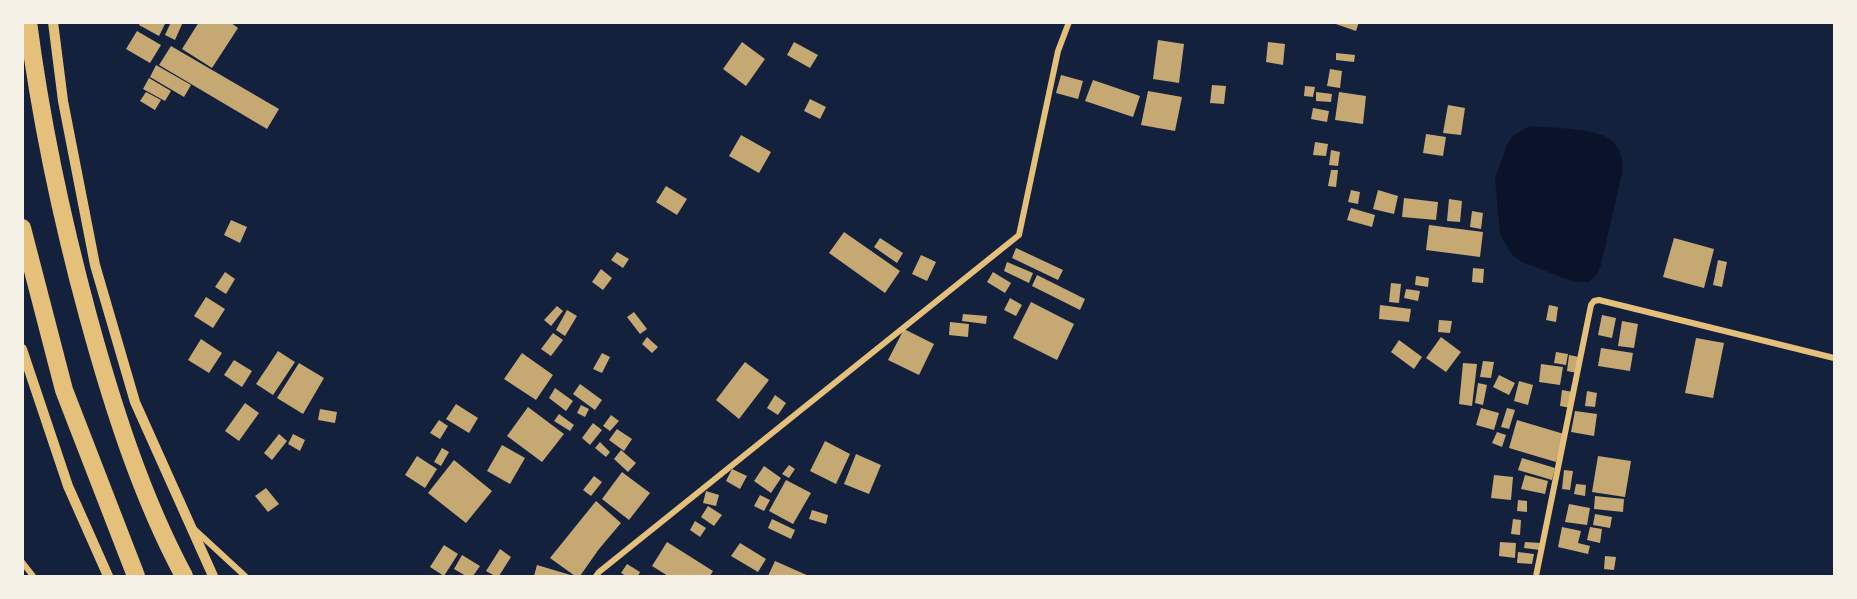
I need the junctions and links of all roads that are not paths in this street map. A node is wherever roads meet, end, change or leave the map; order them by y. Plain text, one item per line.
1 (28, 22) edge
2 (53, 22) edge
3 (1069, 22) edge
4 (22, 228) edge
5 (22, 349) edge
6 (1834, 358) edge
7 (187, 523) junction
8 (22, 562) edge
9 (33, 576) edge
10 (108, 576) edge
11 (136, 576) edge
12 (184, 576) edge
13 (213, 576) edge
14 (245, 576) edge
15 (596, 576) edge
16 (1536, 576) edge

1 - 12 highway
2 - 7 street
3 - 15 street
4 - 11 highway
5 - 10 street
6 - 16 street
7 - 13 street
7 - 14 street
8 - 9 street

